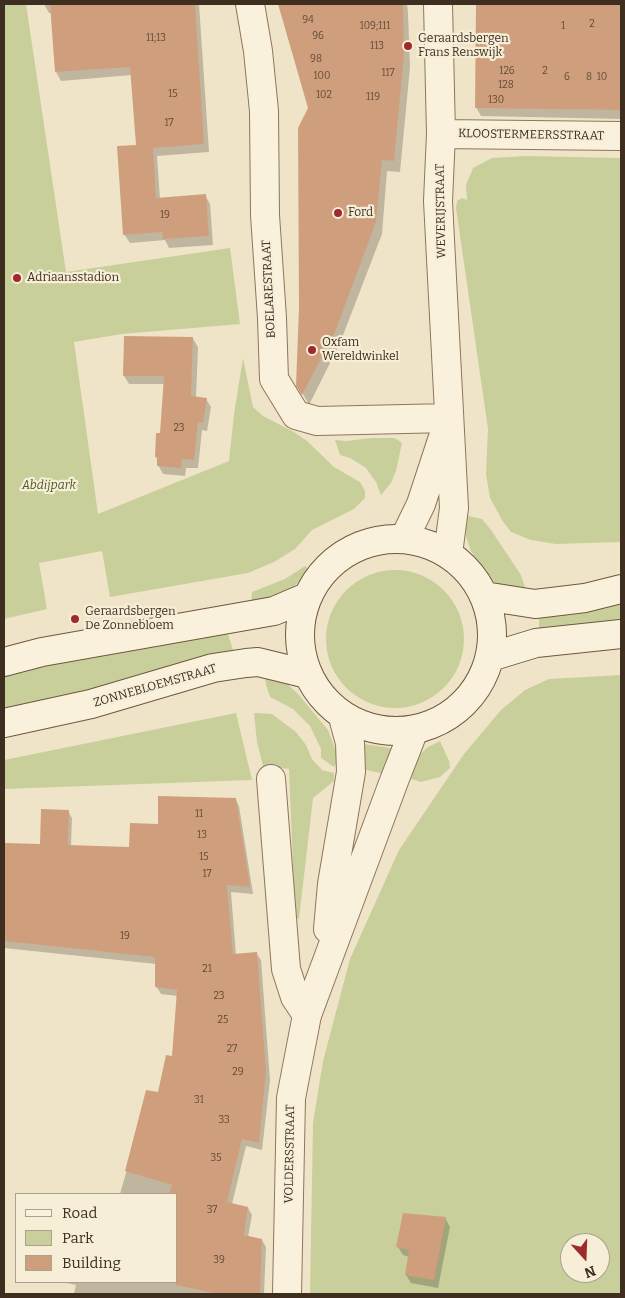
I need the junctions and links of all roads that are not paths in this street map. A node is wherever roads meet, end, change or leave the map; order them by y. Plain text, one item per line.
1 (250, 4) edge
2 (438, 4) edge
3 (441, 134) junction
4 (621, 136) edge
5 (449, 418) junction
6 (404, 540) junction
7 (448, 554) junction
8 (621, 589) edge
9 (484, 596) junction
10 (307, 597) junction
11 (621, 634) edge
12 (490, 657) junction
13 (4, 662) edge
14 (307, 674) junction
15 (343, 717) junction
16 (4, 723) edge
17 (414, 730) junction
18 (270, 779) dead end
19 (324, 966) junction
20 (307, 1015) junction
21 (287, 1294) edge

1 - 5 street, BOELARESTRAAT
2 - 3 street, WEVERIJSTRAAT
3 - 4 street, KLOOSTERMEERSSTRAAT
3 - 5 street, WEVERIJSTRAAT
5 - 6 street, WEVERIJSTRAAT
5 - 7 street, WEVERIJSTRAAT
6 - 7 street
6 - 10 street
7 - 9 street
8 - 9 street
9 - 12 street
10 - 13 street
10 - 14 street
11 - 12 street
12 - 17 street
14 - 15 street
14 - 16 street, ZONNEBLOEMSTRAAT
15 - 17 street
15 - 19 street, VOLDERSSTRAAT
17 - 19 street, VOLDERSSTRAAT
18 - 20 street
19 - 20 street, VOLDERSSTRAAT
20 - 21 street, VOLDERSSTRAAT

